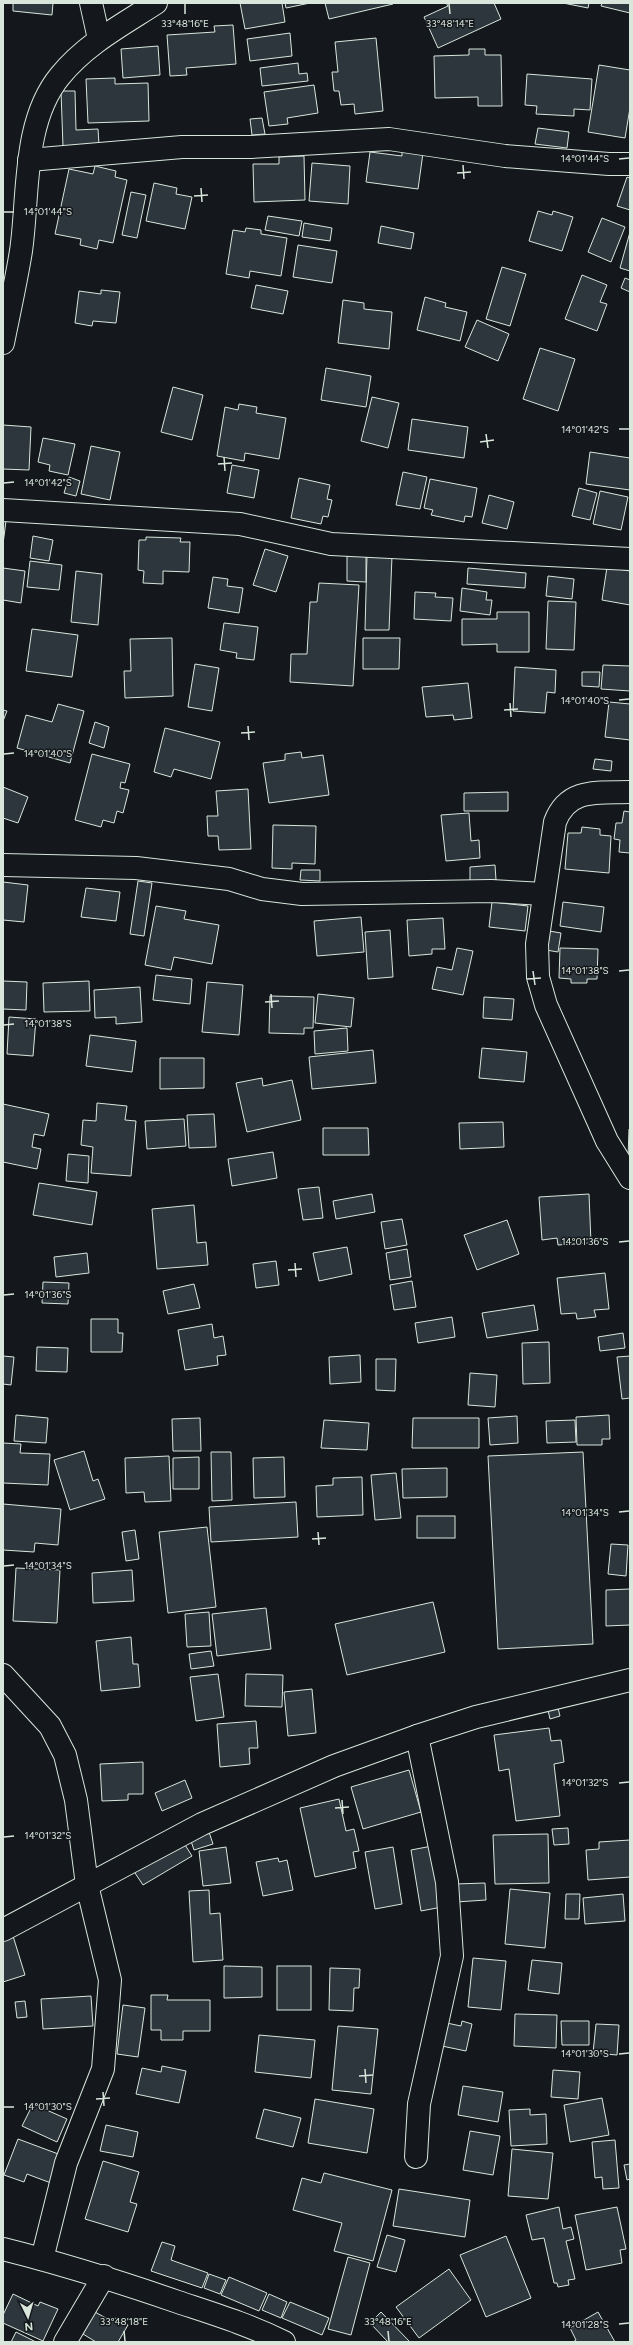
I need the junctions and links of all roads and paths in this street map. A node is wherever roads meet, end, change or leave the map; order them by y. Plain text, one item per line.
1 (91, 3) edge
2 (156, 3) edge
3 (99, 39) junction
4 (30, 160) junction
5 (630, 164) edge
6 (12, 251) edge
7 (3, 343) edge
8 (3, 510) edge
9 (630, 559) edge
10 (630, 792) edge
11 (3, 865) edge
12 (544, 894) junction
13 (630, 1178) edge
14 (3, 1675) edge
15 (630, 1680) edge
16 (417, 1736) junction
17 (87, 1885) junction
18 (3, 1930) edge
19 (416, 2157) dead end
20 (3, 2249) edge
21 (42, 2259) junction
22 (104, 2276) junction
23 (64, 2342) edge
24 (284, 2342) edge

1 - 3 street
2 - 3 street
3 - 4 street
4 - 5 street
4 - 6 street
6 - 7 street
8 - 9 street
10 - 12 street
11 - 12 street
12 - 13 street
14 - 17 street
15 - 16 street
16 - 17 street
16 - 19 street
17 - 18 street
17 - 21 street
20 - 21 street
21 - 22 street
22 - 23 street
22 - 24 street

